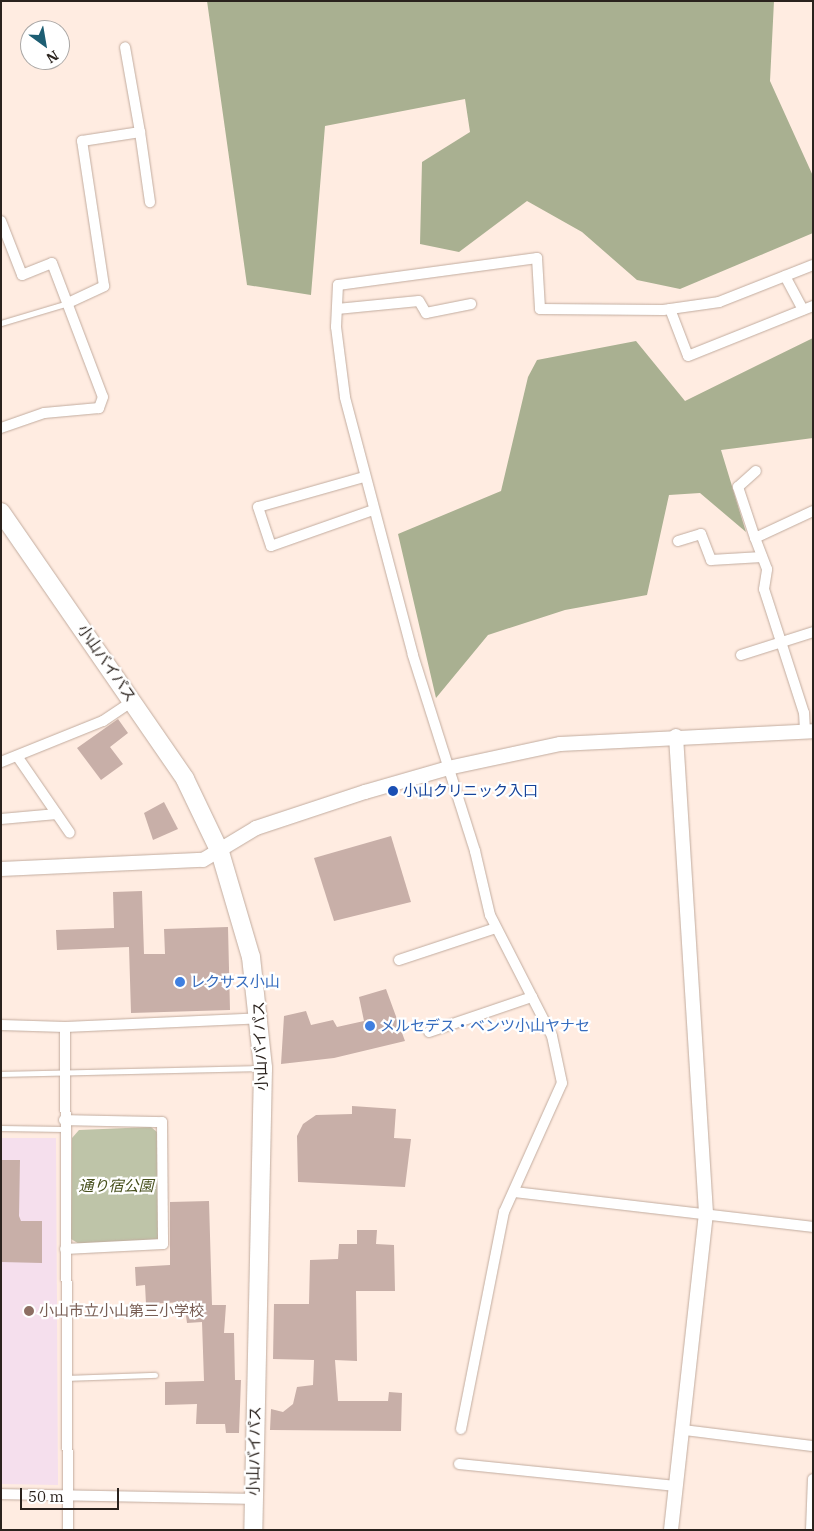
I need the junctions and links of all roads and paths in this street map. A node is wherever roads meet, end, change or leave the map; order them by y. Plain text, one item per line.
1 (125, 47) dead end
2 (140, 132) junction
3 (150, 202) dead end
4 (1, 221) edge
5 (813, 264) edge
6 (785, 276) junction
7 (68, 303) junction
8 (471, 304) dead end
9 (808, 308) edge
10 (337, 309) junction
11 (670, 309) junction
12 (1, 324) edge
13 (1, 428) edge
14 (756, 472) dead end
15 (364, 477) junction
16 (372, 510) junction
17 (813, 511) edge
18 (1, 512) edge
19 (755, 538) junction
20 (678, 541) dead end
21 (762, 557) junction
22 (813, 632) edge
23 (781, 642) junction
24 (741, 654) dead end
25 (134, 700) junction
26 (809, 731) edge
27 (676, 736) junction
28 (17, 756) junction
29 (1, 762) edge
30 (448, 768) junction
31 (57, 814) junction
32 (1, 819) edge
33 (70, 833) dead end
34 (220, 852) junction
35 (1, 869) edge
36 (496, 928) junction
37 (399, 960) dead end
38 (532, 997) junction
39 (261, 1018) junction
40 (1, 1025) edge
41 (65, 1027) junction
42 (429, 1032) dead end
43 (262, 1068) junction
44 (1, 1074) edge
45 (64, 1076) junction
46 (64, 1125) junction
47 (1, 1128) edge
48 (514, 1192) junction
49 (706, 1212) junction
50 (813, 1227) edge
51 (65, 1249) junction
52 (155, 1375) dead end
53 (67, 1378) junction
54 (461, 1429) dead end
55 (684, 1430) junction
56 (813, 1446) edge
57 (459, 1464) dead end
58 (813, 1479) edge
59 (676, 1486) junction
60 (1, 1494) edge
61 (68, 1495) junction
62 (254, 1499) junction
63 (68, 1530) edge
64 (253, 1530) edge
65 (671, 1530) edge
66 (812, 1530) edge

1 - 2 street
2 - 3 street
2 - 7 street
4 - 7 street
5 - 6 street
6 - 9 street
6 - 11 street
7 - 12 lane
7 - 13 street
8 - 10 street
9 - 11 street
10 - 11 street
10 - 15 street
14 - 19 street
15 - 16 street
15 - 16 street
16 - 30 street
17 - 19 street
18 - 25 highway, 小山バイパス
19 - 21 street
20 - 21 street
21 - 23 street
22 - 23 street
23 - 24 street
23 - 26 street
25 - 28 street
25 - 34 highway, 小山バイパス
26 - 27 street
27 - 30 street
27 - 49 street
28 - 29 street
28 - 31 street
30 - 34 street
30 - 36 street
31 - 32 street
31 - 33 street
34 - 35 street
34 - 39 highway, 小山バイパス
36 - 37 street
36 - 38 street
38 - 42 street
38 - 48 street
39 - 41 street
39 - 43 highway, 小山バイパス
40 - 41 street
41 - 45 street
43 - 45 lane
43 - 62 highway, 小山バイパス
44 - 45 lane
45 - 46 street
46 - 47 lane
46 - 51 street
46 - 51 street
48 - 49 street
48 - 54 street
49 - 50 street
49 - 55 street
51 - 53 street
52 - 53 lane
53 - 61 street
55 - 56 street
55 - 59 street
57 - 59 street
58 - 66 street
59 - 65 street
60 - 61 street
61 - 62 street
61 - 63 street
62 - 64 highway, 小山バイパス

